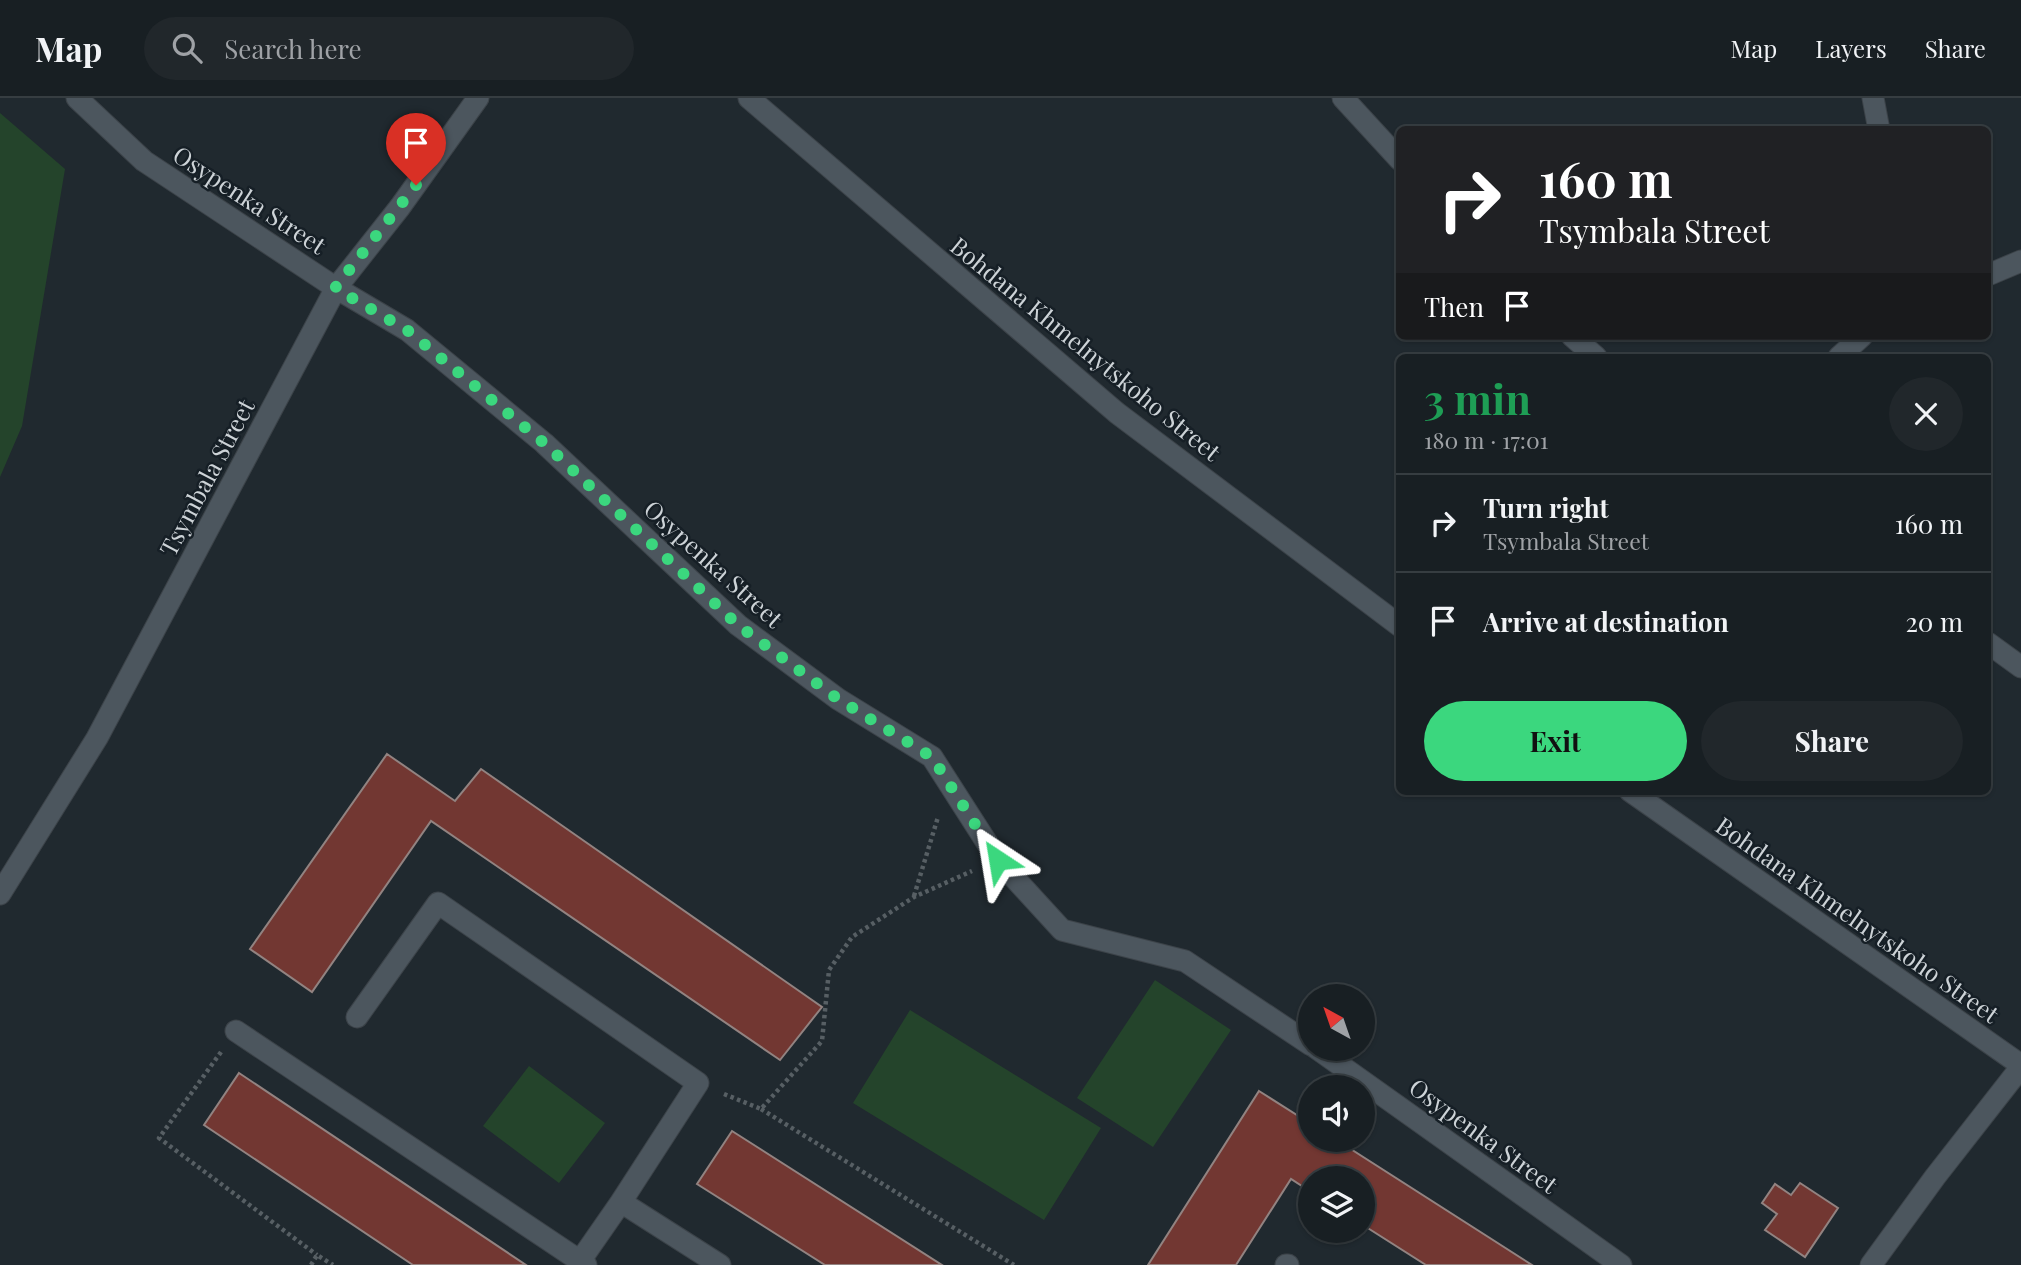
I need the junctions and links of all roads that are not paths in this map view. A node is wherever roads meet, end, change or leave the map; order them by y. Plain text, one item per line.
1 (77, 98) edge
2 (478, 98) edge
3 (749, 98) edge
4 (1343, 98) edge
5 (1873, 98) edge
6 (1879, 126) edge
7 (1396, 156) edge
8 (2021, 261) edge
9 (1991, 274) edge
10 (335, 288) junction
11 (1577, 340) edge
12 (1858, 340) edge
13 (1593, 354) edge
14 (1842, 354) edge
15 (1396, 623) edge
16 (1991, 645) edge
17 (2021, 667) edge
18 (1636, 795) edge
19 (0, 894) edge
20 (357, 1017) dead end
21 (236, 1031) road end
22 (1298, 1036) edge
23 (1334, 1061) edge
24 (2021, 1066) edge
25 (621, 1202) junction
26 (583, 1263) edge
27 (720, 1265) edge
28 (1621, 1265) edge
29 (1871, 1265) edge

1 - 10 street, Osypenka Street
2 - 10 street, Tsymbala Street
3 - 15 street, Bohdana Khmelnytskoho Street
4 - 7 street
5 - 6 street
8 - 9 street
10 - 19 street, Tsymbala Street
10 - 22 street, Osypenka Street
11 - 13 street
12 - 14 street
16 - 17 street
18 - 24 street, Bohdana Khmelnytskoho Street
20 - 25 street
21 - 26 street
23 - 28 street, Osypenka Street
24 - 29 street
25 - 26 street
25 - 27 street

